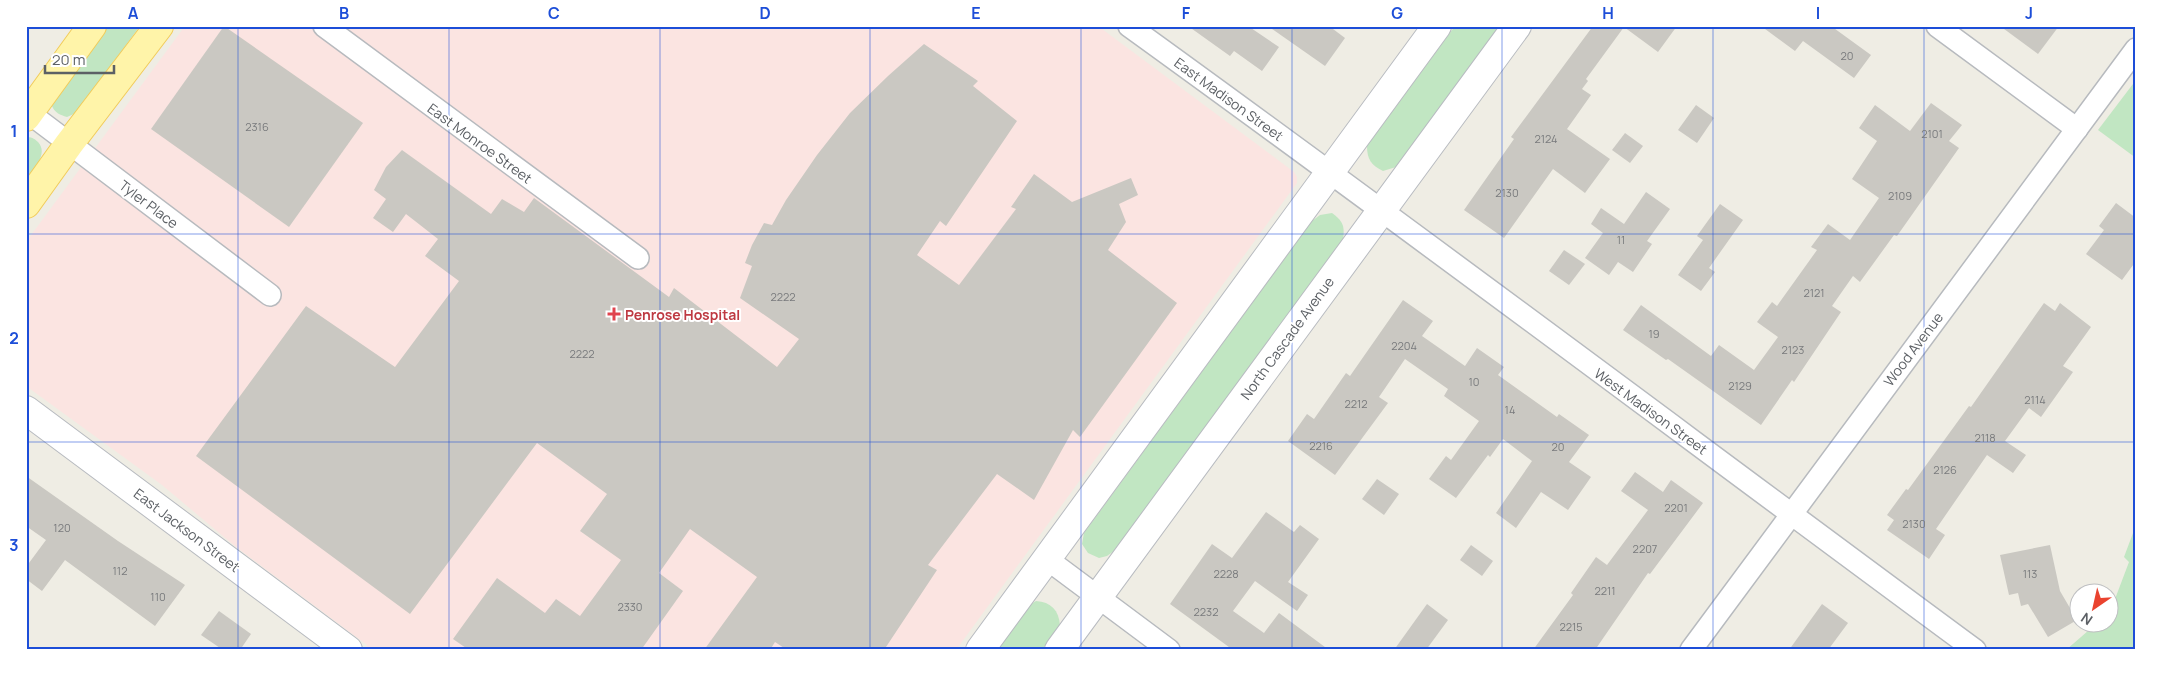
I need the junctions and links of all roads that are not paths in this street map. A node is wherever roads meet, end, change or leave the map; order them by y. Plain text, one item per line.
1 (92, 26) edge
2 (159, 26) edge
3 (324, 26) edge
4 (1129, 26) edge
5 (1437, 26) edge
6 (1517, 26) edge
7 (1937, 26) edge
8 (2136, 49) edge
9 (27, 115) edge
10 (2077, 129) junction
11 (69, 144) junction
12 (1329, 171) junction
13 (26, 204) edge
14 (1381, 209) junction
15 (638, 258) dead end
16 (270, 294) dead end
17 (26, 410) edge
18 (1791, 514) junction
19 (1047, 559) junction
20 (1098, 596) junction
21 (348, 650) edge
22 (980, 650) edge
23 (1059, 650) edge
24 (1169, 650) edge
25 (1691, 650) edge
26 (1974, 650) edge

1 - 9 main road
2 - 11 main road
3 - 15 street, East Monroe Street
4 - 12 street, East Madison Street
5 - 12 main road
6 - 14 main road, North Cascade Avenue
7 - 10 street
8 - 10 street, Wood Avenue
9 - 11 street, Tyler Place
10 - 18 street, Wood Avenue
11 - 13 main road
11 - 16 street, Tyler Place
12 - 14 street, West Madison Street
12 - 19 main road
14 - 18 street, West Madison Street
14 - 20 main road, North Cascade Avenue
17 - 21 main road, East Jackson Street
18 - 25 street, Wood Avenue
18 - 26 street, West Madison Street
19 - 20 street
19 - 22 main road
20 - 23 main road, North Cascade Avenue
20 - 24 street

